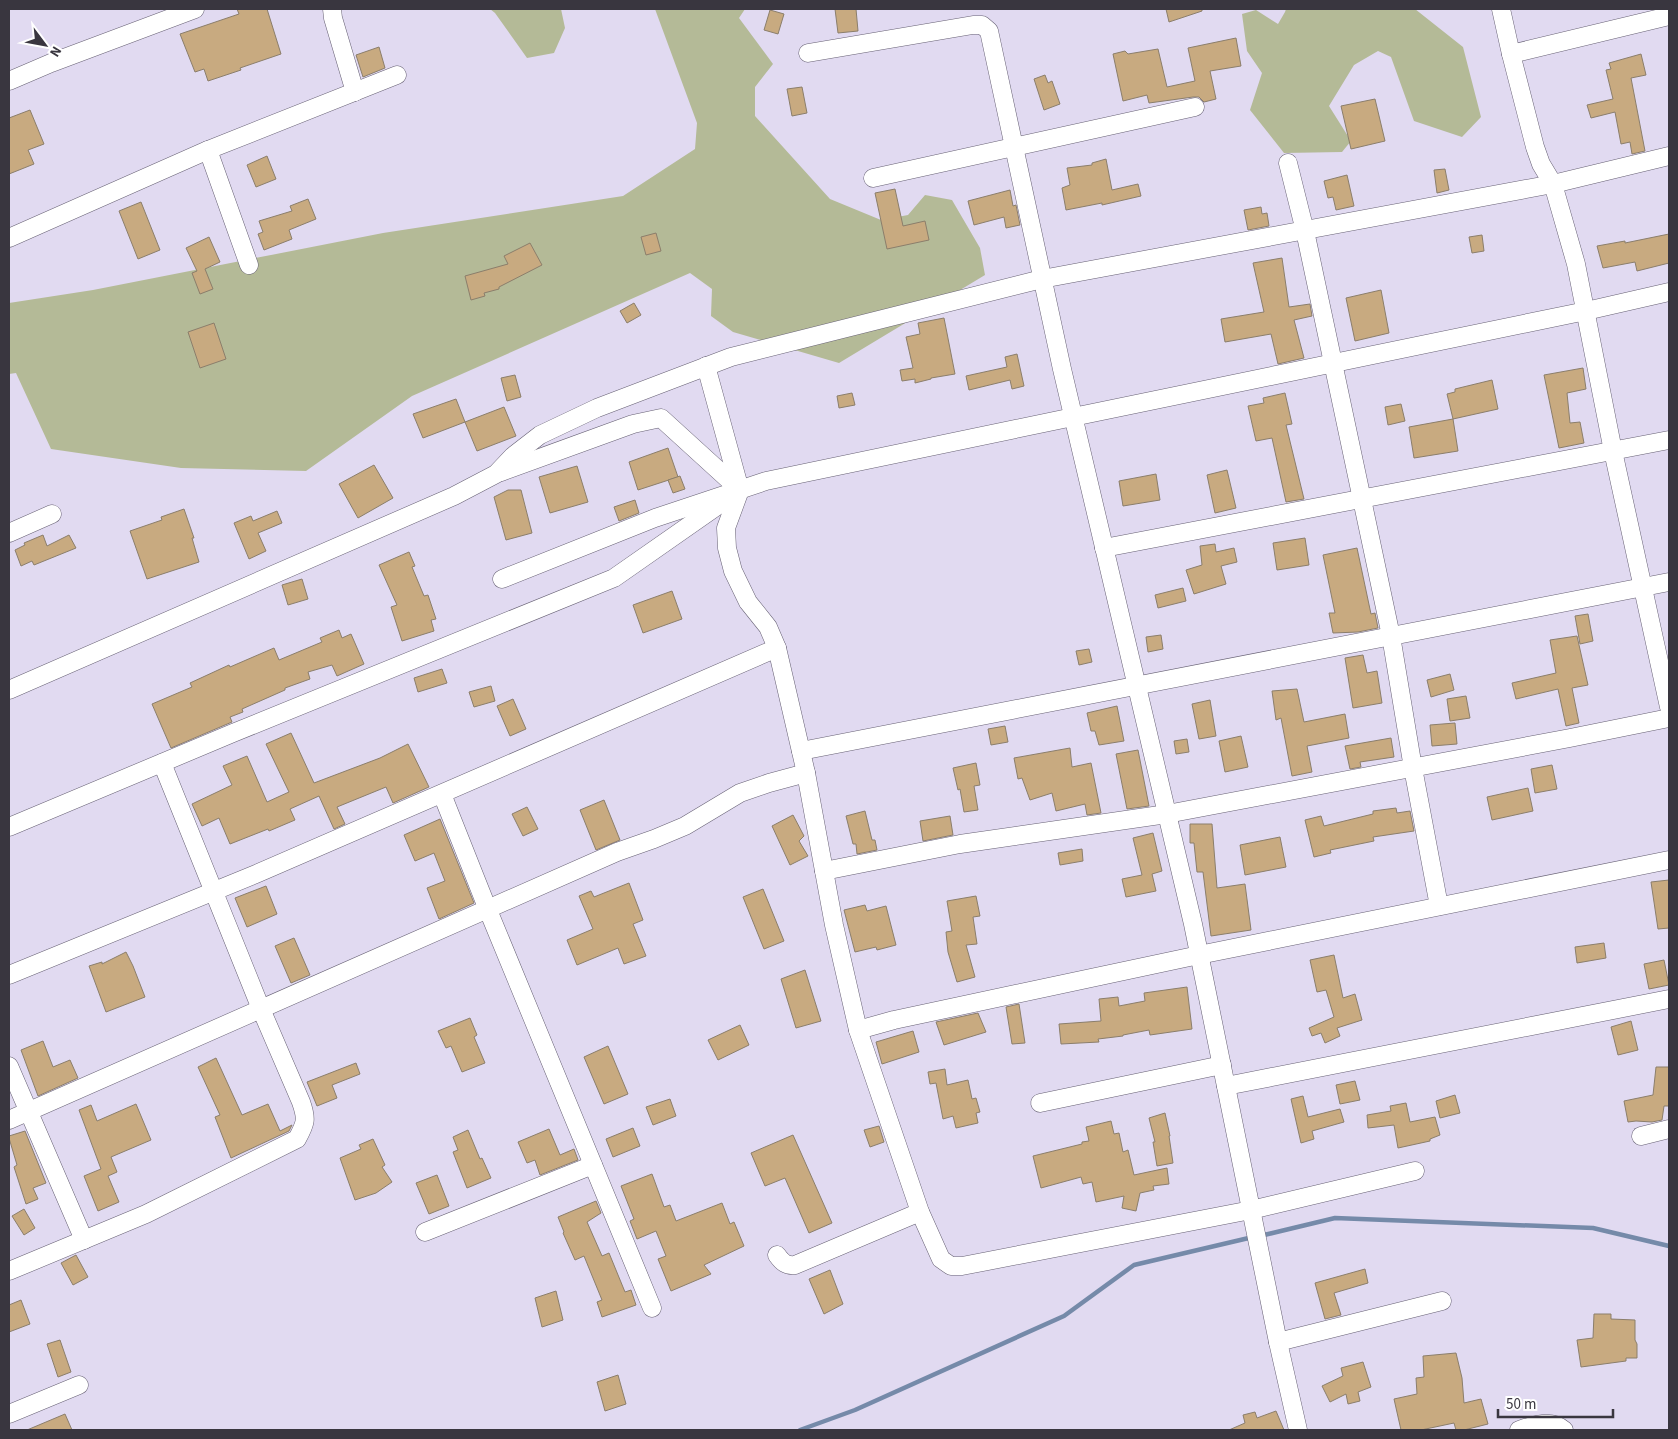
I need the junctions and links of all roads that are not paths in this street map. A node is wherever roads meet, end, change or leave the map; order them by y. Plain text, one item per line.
1 (195, 9) edge
2 (332, 9) edge
3 (1501, 9) edge
4 (1669, 16) edge
5 (808, 52) dead end
6 (1511, 54) junction
7 (397, 75) dead end
8 (9, 81) edge
9 (355, 92) junction
10 (1195, 107) dead end
11 (1014, 146) junction
12 (208, 150) junction
13 (1669, 156) edge
14 (1288, 163) dead end
15 (872, 178) dead end
16 (1553, 184) junction
17 (1304, 231) junction
18 (9, 238) edge
19 (248, 265) dead end
20 (1042, 279) junction
21 (1669, 292) edge
22 (1586, 312) junction
23 (1332, 363) junction
24 (706, 366) junction
25 (1073, 416) junction
26 (1669, 440) edge
27 (1613, 450) junction
28 (496, 474) junction
29 (740, 490) junction
30 (1361, 499) junction
31 (52, 514) dead end
32 (9, 532) edge
33 (1104, 548) junction
34 (502, 579) dead end
35 (1669, 582) edge
36 (1642, 587) junction
37 (1391, 636) junction
38 (777, 648) junction
39 (1137, 686) junction
40 (9, 690) edge
41 (1669, 706) edge
42 (1669, 718) edge
43 (801, 752) junction
44 (162, 763) junction
45 (1412, 768) junction
46 (806, 773) junction
47 (442, 794) junction
48 (1167, 814) junction
49 (9, 827) edge
50 (1669, 860) edge
51 (824, 871) junction
52 (214, 891) junction
53 (1439, 906) junction
54 (488, 910) junction
55 (1200, 955) junction
56 (9, 975) edge
57 (1669, 999) edge
58 (261, 1008) junction
59 (858, 1030) junction
60 (1222, 1065) junction
61 (9, 1066) edge
62 (1226, 1086) junction
63 (1040, 1103) dead end
64 (29, 1111) junction
65 (9, 1120) edge
66 (1669, 1129) edge
67 (1641, 1136) dead end
68 (593, 1165) junction
69 (1414, 1171) dead end
70 (1252, 1210) junction
71 (920, 1212) junction
72 (425, 1232) dead end
73 (84, 1240) junction
74 (777, 1255) dead end
75 (9, 1271) edge
76 (1442, 1301) dead end
77 (652, 1308) dead end
78 (1278, 1342) junction
79 (80, 1384) dead end
80 (9, 1414) edge
81 (1298, 1430) edge
82 (1519, 1430) edge
83 (1564, 1430) edge

1 - 8 street
2 - 9 street
3 - 6 street
4 - 6 street
5 - 11 street
6 - 16 street
7 - 9 street
9 - 12 street
10 - 11 street
11 - 15 street
11 - 20 street
12 - 18 street
12 - 19 street
13 - 16 street
14 - 17 street
16 - 17 street
16 - 22 street
17 - 20 street
17 - 23 street
20 - 24 street
20 - 25 street
21 - 22 street
22 - 23 street
22 - 27 street
23 - 25 street
23 - 30 street
24 - 28 street
24 - 29 street
25 - 29 street
25 - 33 street
26 - 27 street
27 - 30 street
27 - 36 street
28 - 29 street
28 - 40 street
29 - 34 street
29 - 38 street
29 - 44 street
30 - 33 street
30 - 37 street
31 - 32 street
33 - 39 street
35 - 36 street
36 - 37 street
36 - 41 street
37 - 39 street
37 - 45 street
38 - 43 street
38 - 47 street
39 - 43 street
39 - 48 street
42 - 45 street
43 - 46 street
44 - 49 street
44 - 52 street
45 - 48 street
45 - 53 street
46 - 51 street
46 - 54 street
47 - 52 street
47 - 54 street
48 - 51 street
48 - 55 street
50 - 53 street
51 - 59 street
52 - 56 street
52 - 58 street
53 - 55 street
54 - 58 street
54 - 68 street
55 - 59 street
55 - 60 street
57 - 62 street
58 - 64 street
58 - 73 street
59 - 71 street
60 - 62 street
60 - 63 street
61 - 64 street
62 - 70 street
64 - 65 street
64 - 73 street
66 - 67 street
68 - 72 street
68 - 77 street
69 - 70 street
70 - 71 street
70 - 78 street
71 - 74 street
73 - 75 street
76 - 78 street
78 - 81 street
79 - 80 street
82 - 83 street

